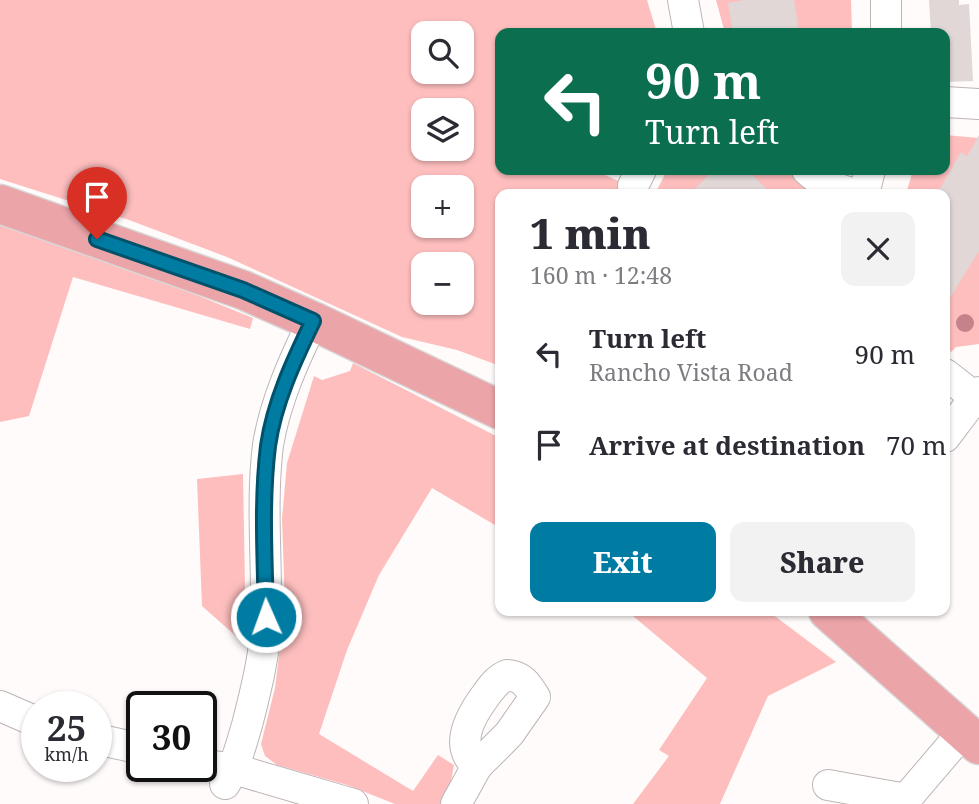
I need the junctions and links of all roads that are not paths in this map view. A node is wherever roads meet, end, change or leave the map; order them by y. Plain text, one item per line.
1 (683, 0) edge
2 (886, 0) edge
3 (688, 28) edge
4 (886, 28) edge
5 (950, 102) edge
6 (979, 104) edge
7 (813, 175) edge
8 (839, 189) edge
9 (0, 204) edge
10 (313, 321) junction
11 (950, 377) edge
12 (977, 394) edge
13 (495, 408) edge
14 (950, 430) edge
15 (834, 616) edge
16 (0, 706) edge
17 (21, 715) edge
18 (972, 738) edge
19 (477, 766) dead end
20 (217, 771) edge
21 (230, 776) junction
22 (828, 785) dead end
23 (353, 804) edge
24 (456, 804) edge

1 - 3 street
2 - 4 street
5 - 6 street
7 - 8 street
9 - 10 main road
10 - 13 main road
10 - 21 street
11 - 12 street
12 - 14 street
15 - 18 main road
16 - 17 street
18 - 22 street
19 - 24 street
20 - 21 street
21 - 23 street

